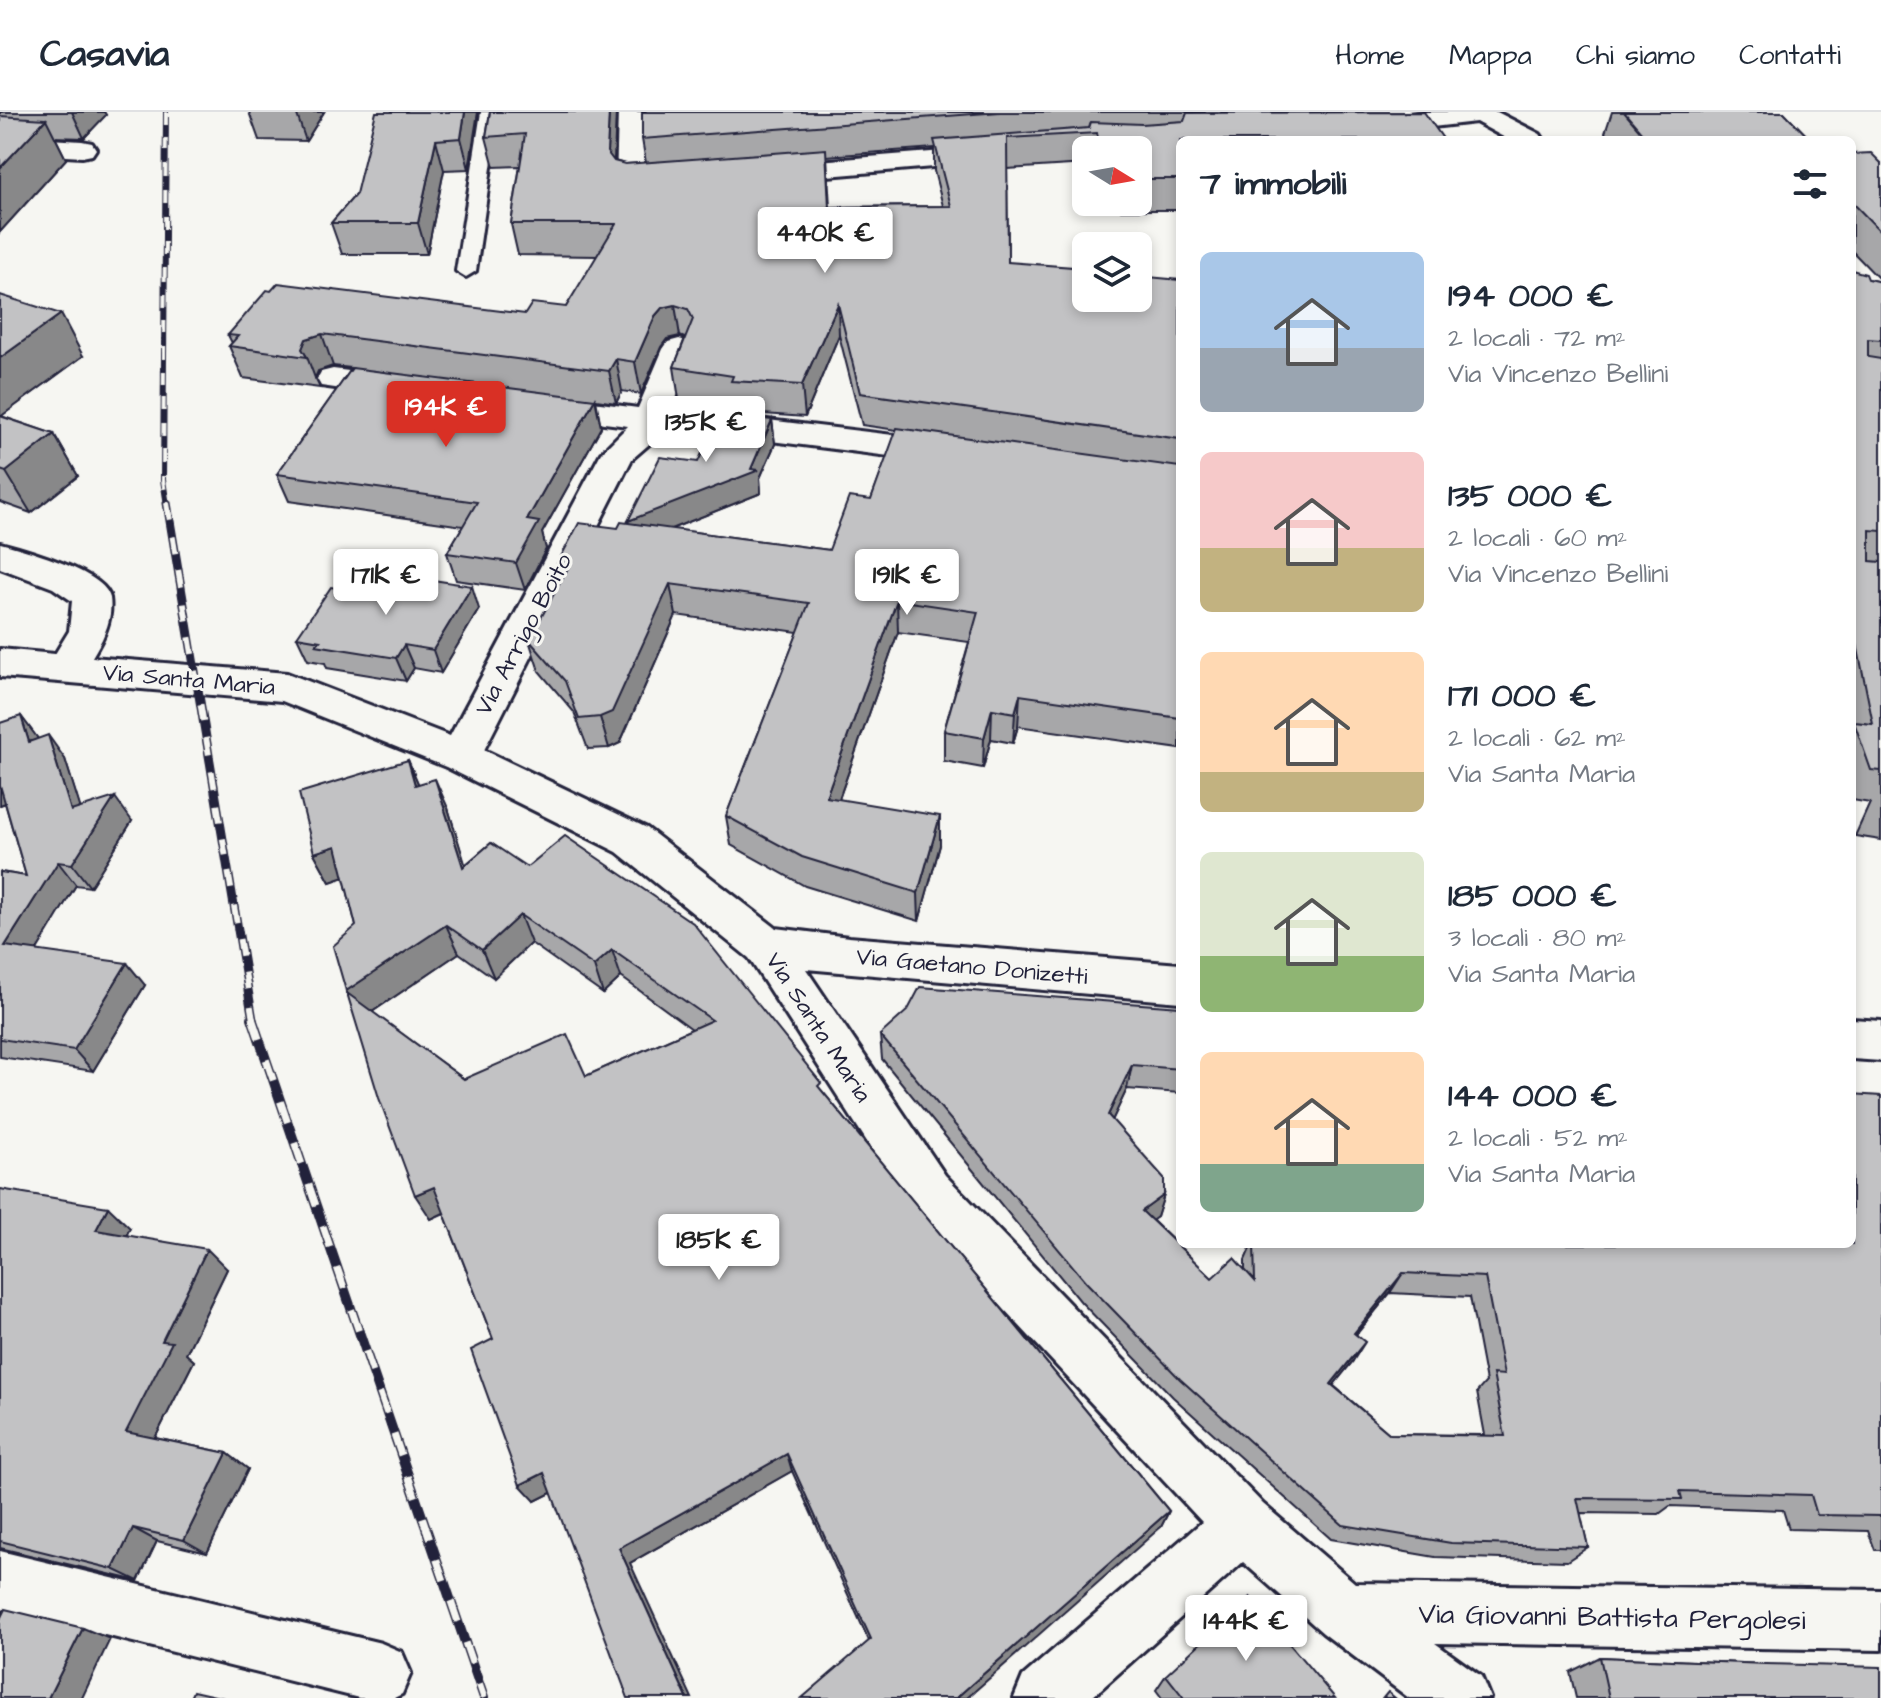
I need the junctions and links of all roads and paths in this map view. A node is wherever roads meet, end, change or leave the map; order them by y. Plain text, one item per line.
1 (490, 112) edge
2 (631, 112) edge
3 (1478, 113) edge
4 (1347, 128) edge
5 (1522, 136) edge
6 (0, 144) edge
7 (82, 149) dead end
8 (1023, 153) edge
9 (740, 175) edge
10 (693, 179) edge
11 (466, 271) dead end
12 (679, 349) edge
13 (333, 379) dead end
14 (443, 393) edge
15 (506, 400) edge
16 (653, 423) junction
17 (981, 457) edge
18 (0, 555) edge
19 (0, 663) edge
20 (65, 669) junction
21 (460, 756) junction
22 (765, 945) junction
23 (1176, 983) edge
24 (1856, 1039) edge
25 (1881, 1041) edge
26 (1243, 1524) junction
27 (0, 1580) edge
28 (1344, 1612) junction
29 (1881, 1620) edge
30 (381, 1673) dead end
31 (1045, 1698) edge
32 (1459, 1698) edge

1 - 11 lane
2 - 10 street
3 - 4 street
3 - 5 street
6 - 7 street
8 - 9 street
12 - 16 street
13 - 14 street
15 - 16 street
16 - 17 street
16 - 21 street, Via Arrigo Boito
18 - 20 street
19 - 20 street, Via Santa Maria
20 - 21 street, Via Santa Maria
21 - 22 street, Via Santa Maria
22 - 23 street, Via Gaetano Donizetti
22 - 26 street, Via Santa Maria
24 - 25 street
26 - 28 street, Via Santa Maria
26 - 31 street
27 - 30 street
28 - 29 street, Via Giovanni Battista Pergolesi
28 - 32 street, Via Santa Maria

